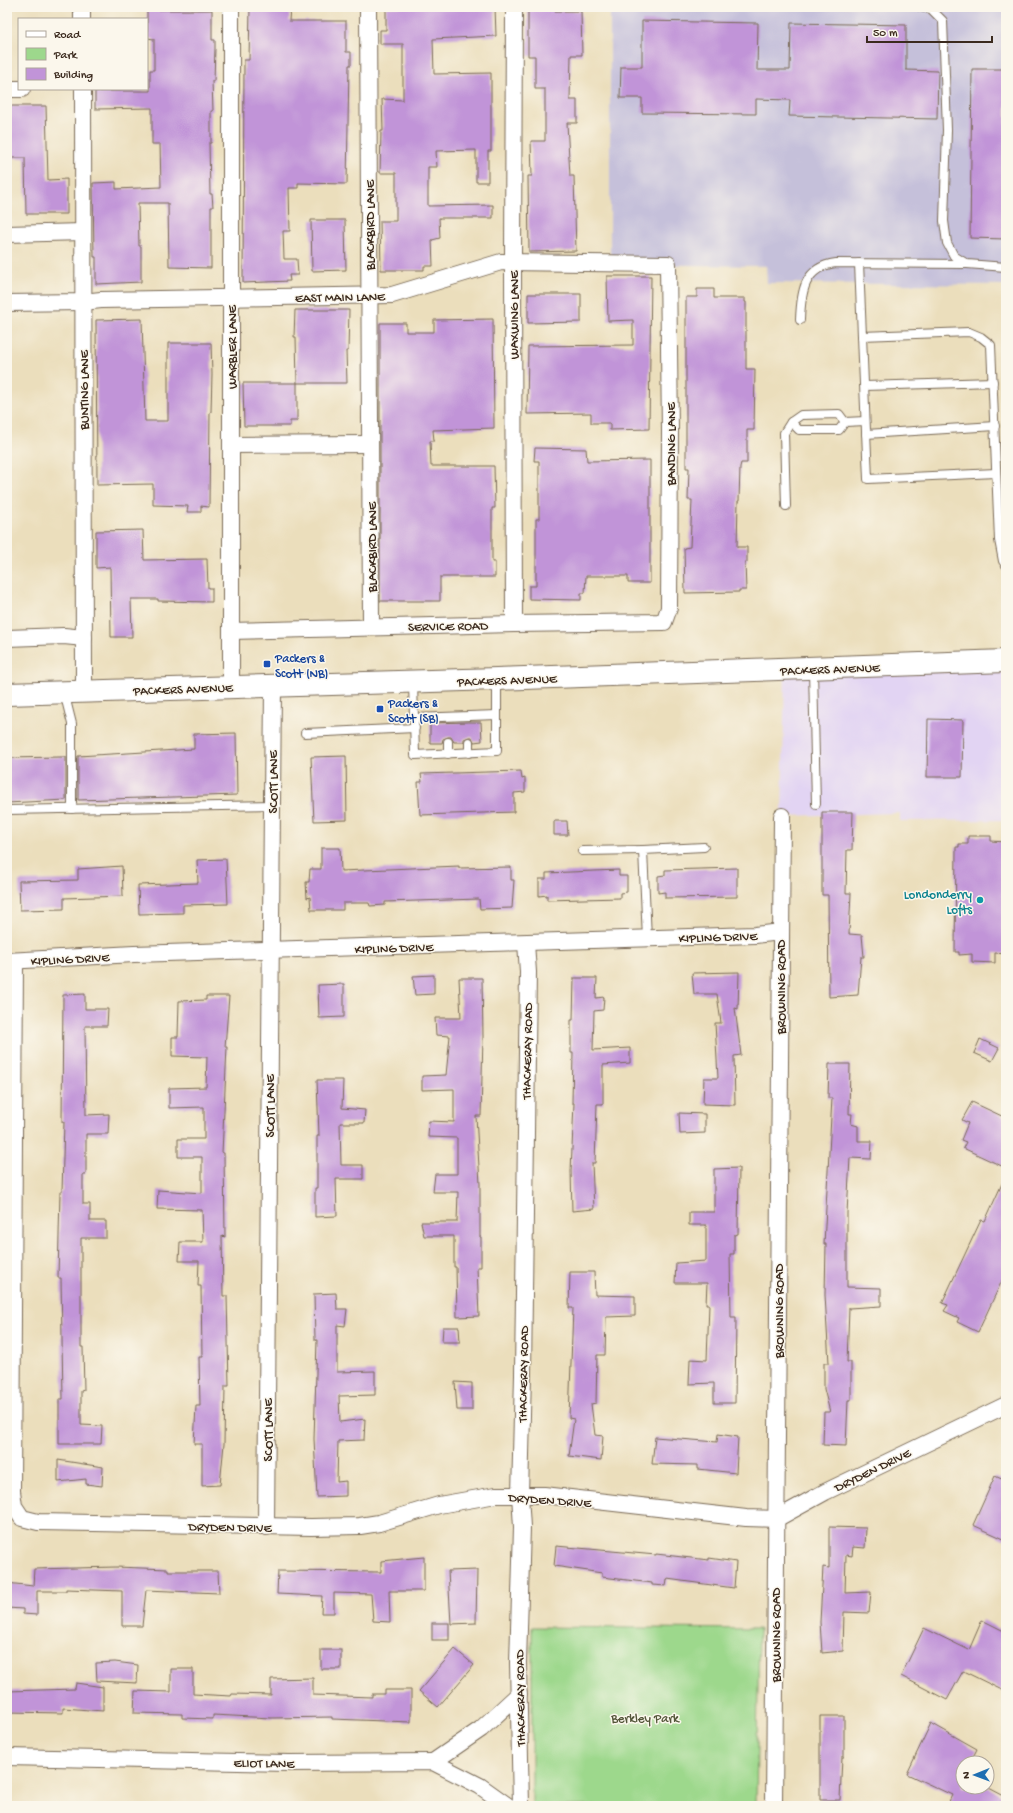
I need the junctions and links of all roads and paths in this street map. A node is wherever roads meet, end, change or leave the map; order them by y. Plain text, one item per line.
1 (82, 7) edge
2 (231, 7) edge
3 (368, 7) edge
4 (514, 7) edge
5 (921, 7) edge
6 (82, 18) edge
7 (18, 89) edge
8 (7, 90) edge
9 (83, 90) edge
10 (83, 232) junction
11 (7, 234) edge
12 (512, 263) junction
13 (859, 263) junction
14 (668, 264) joint
15 (967, 264) junction
16 (1006, 267) edge
17 (370, 296) junction
18 (231, 298) junction
19 (83, 302) junction
20 (7, 303) edge
21 (800, 320) dead end
22 (862, 336) junction
23 (993, 382) junction
24 (865, 386) junction
25 (865, 421) junction
26 (791, 422) junction
27 (845, 422) junction
28 (995, 426) junction
29 (866, 434) junction
30 (231, 444) junction
31 (370, 444) junction
32 (996, 473) junction
33 (786, 506) dead end
34 (1006, 565) edge
35 (664, 622) joint
36 (514, 624) junction
37 (371, 626) junction
38 (231, 630) junction
39 (7, 638) edge
40 (84, 638) junction
41 (1006, 661) edge
42 (813, 668) junction
43 (497, 679) junction
44 (414, 681) junction
45 (273, 685) junction
46 (232, 687) junction
47 (74, 692) junction
48 (7, 694) edge
49 (497, 715) junction
50 (414, 718) junction
51 (415, 728) junction
52 (305, 733) dead end
53 (448, 742) dead end
54 (469, 742) dead end
55 (469, 753) junction
56 (448, 754) junction
57 (816, 804) dead end
58 (272, 805) junction
59 (72, 809) junction
60 (7, 810) edge
61 (782, 816) dead end
62 (704, 847) dead end
63 (643, 850) junction
64 (582, 851) dead end
65 (781, 932) junction
66 (647, 938) junction
67 (526, 943) junction
68 (271, 951) junction
69 (11, 961) edge
70 (1006, 1405) edge
71 (520, 1496) junction
72 (776, 1519) junction
73 (266, 1527) junction
74 (519, 1694) junction
75 (7, 1757) edge
76 (434, 1762) junction
77 (508, 1806) edge
78 (521, 1806) edge
79 (774, 1806) edge

1 - 6 street
2 - 18 street, WARBLER LANE
3 - 17 street, BLACKBIRD LANE
4 - 12 street, WAXWING LANE
5 - 15 lane
7 - 8 street
9 - 10 street, BUNTING LANE
10 - 11 street
10 - 19 street, BUNTING LANE
12 - 14 street, EAST MAIN LANE
12 - 17 street, EAST MAIN LANE
12 - 36 street, WAXWING LANE
13 - 15 lane
13 - 21 lane
13 - 22 lane
14 - 35 street, BANDING LANE
15 - 16 lane
17 - 18 street, EAST MAIN LANE
17 - 31 street, BLACKBIRD LANE
18 - 19 street, EAST MAIN LANE
18 - 30 street, WARBLER LANE
19 - 20 street, EAST MAIN LANE
19 - 40 street, BUNTING LANE
22 - 23 lane
22 - 24 lane
23 - 24 lane
23 - 28 lane
24 - 25 lane
25 - 27 lane
25 - 29 lane
26 - 27 lane
26 - 27 lane
26 - 33 lane
28 - 29 lane
28 - 32 lane
29 - 32 lane
30 - 31 street
30 - 38 street, WARBLER LANE
31 - 37 street, BLACKBIRD LANE
32 - 34 lane
35 - 36 street, SERVICE ROAD
36 - 37 street, SERVICE ROAD
37 - 38 street, SERVICE ROAD
38 - 46 street, WARBLER LANE
39 - 40 street
40 - 47 street, BUNTING LANE
41 - 42 main road, PACKERS AVENUE
42 - 43 main road, PACKERS AVENUE
42 - 57 lane
43 - 44 main road, PACKERS AVENUE
43 - 49 lane
44 - 45 main road, PACKERS AVENUE
44 - 50 lane
45 - 46 main road, PACKERS AVENUE
45 - 58 street, SCOTT LANE
46 - 47 main road, PACKERS AVENUE
47 - 48 main road, PACKERS AVENUE
47 - 59 lane
49 - 50 lane
49 - 55 lane
50 - 51 lane
51 - 52 lane
51 - 56 lane
53 - 56 lane
54 - 55 lane
55 - 56 lane
58 - 59 lane
58 - 68 street, SCOTT LANE
59 - 60 lane
61 - 65 street, BROWNING ROAD
62 - 63 lane
63 - 64 lane
63 - 66 lane
65 - 66 street, KIPLING DRIVE
65 - 72 street, BROWNING ROAD
66 - 67 street, KIPLING DRIVE
67 - 68 street, KIPLING DRIVE
67 - 71 street, THACKERAY ROAD
68 - 69 street, KIPLING DRIVE
68 - 73 street, SCOTT LANE
69 - 73 street, DRYDEN DRIVE
70 - 72 street, DRYDEN DRIVE
71 - 72 street, DRYDEN DRIVE
71 - 73 street, DRYDEN DRIVE
71 - 74 street, THACKERAY ROAD
72 - 79 street, BROWNING ROAD
74 - 76 street
74 - 78 street, THACKERAY ROAD
75 - 76 street, ELIOT LANE
76 - 77 street, ELIOT LANE

